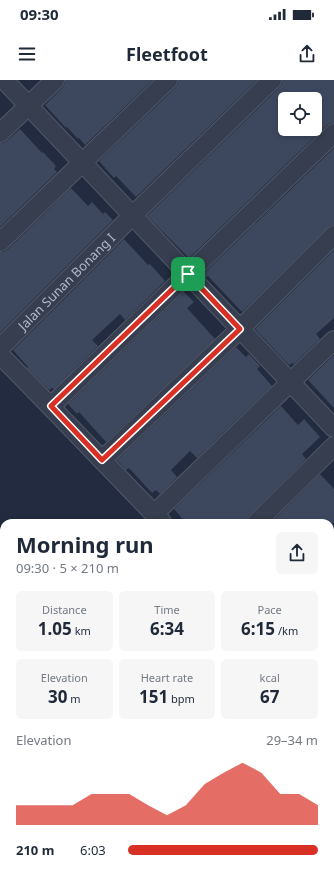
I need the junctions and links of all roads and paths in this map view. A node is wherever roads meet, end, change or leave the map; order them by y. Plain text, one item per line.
1 (4, 80) edge
2 (55, 80) edge
3 (168, 80) edge
4 (272, 80) edge
5 (28, 106) junction
6 (0, 133) edge
7 (334, 133) edge
8 (82, 163) junction
9 (134, 216) junction
10 (334, 234) edge
11 (0, 242) edge
12 (188, 274) junction
13 (240, 329) junction
14 (334, 340) edge
15 (0, 348) edge
16 (0, 355) edge
17 (290, 382) junction
18 (51, 406) junction
19 (334, 428) edge
20 (334, 446) edge
21 (102, 460) junction
22 (158, 519) edge
23 (260, 519) edge

1 - 5 street
2 - 5 street
3 - 8 street
4 - 9 street, Jalan Sunan Bonang I
5 - 6 street
5 - 8 street
7 - 12 street
8 - 9 street
8 - 11 street
9 - 12 street
9 - 15 street, Jalan Sunan Bonang I
10 - 13 street
12 - 13 street
12 - 18 street
13 - 17 street
13 - 21 street
14 - 17 street
16 - 18 street
17 - 19 street
17 - 22 street
18 - 21 street
20 - 23 street
21 - 22 street

